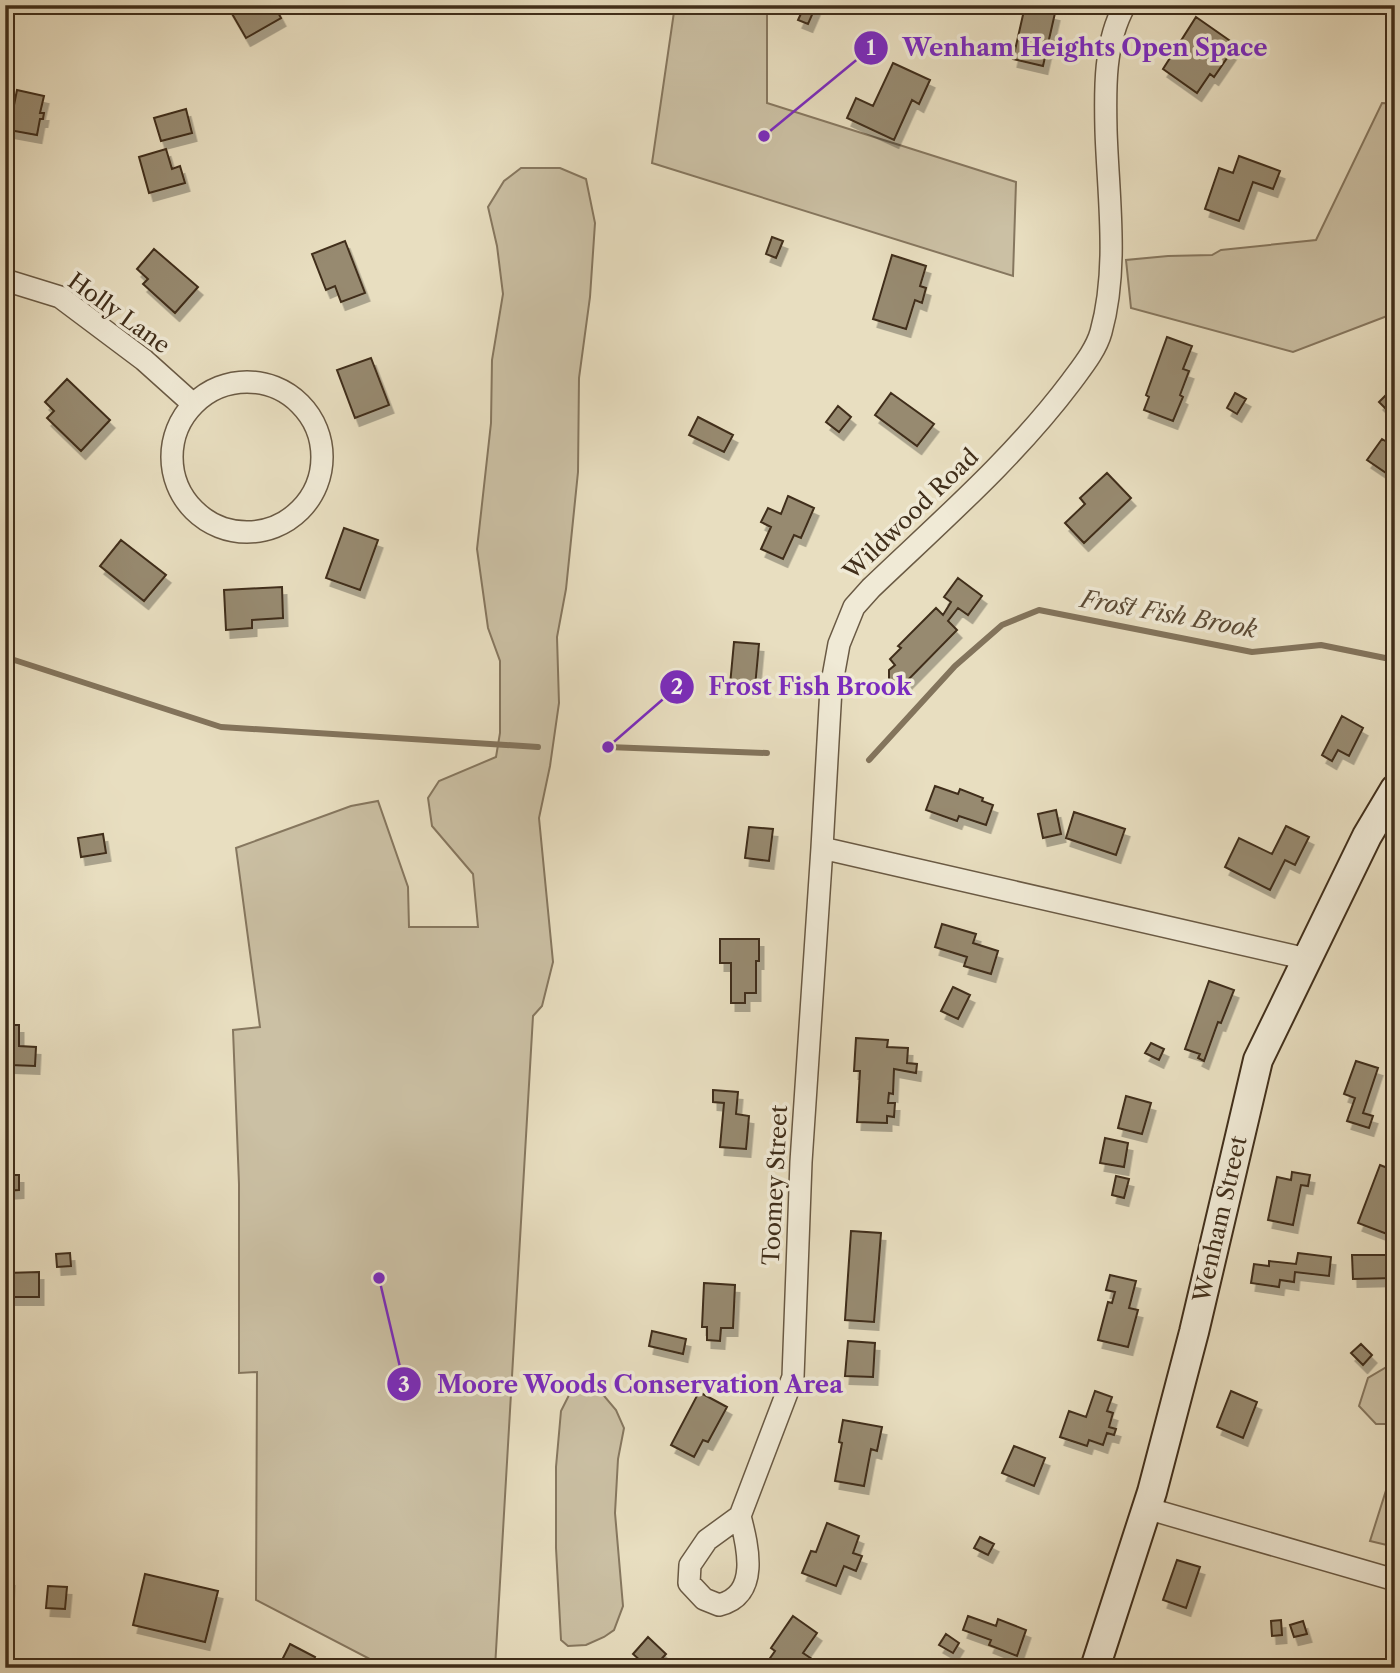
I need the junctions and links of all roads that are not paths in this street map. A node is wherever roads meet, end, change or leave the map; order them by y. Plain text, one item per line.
1 (1125, 5) edge
2 (5, 280) edge
3 (193, 404) junction
4 (1395, 789) edge
5 (822, 848) junction
6 (1307, 959) junction
7 (1146, 1508) junction
8 (740, 1516) dead end
9 (1395, 1580) edge
10 (1095, 1668) edge

1 - 5 street, Wildwood Road
2 - 3 street, Holly Lane
3 - 3 street
4 - 6 main road, Wenham Street
5 - 6 street
5 - 8 street, Toomey Street
6 - 7 main road, Wenham Street
7 - 9 street
7 - 10 main road, Wenham Street

